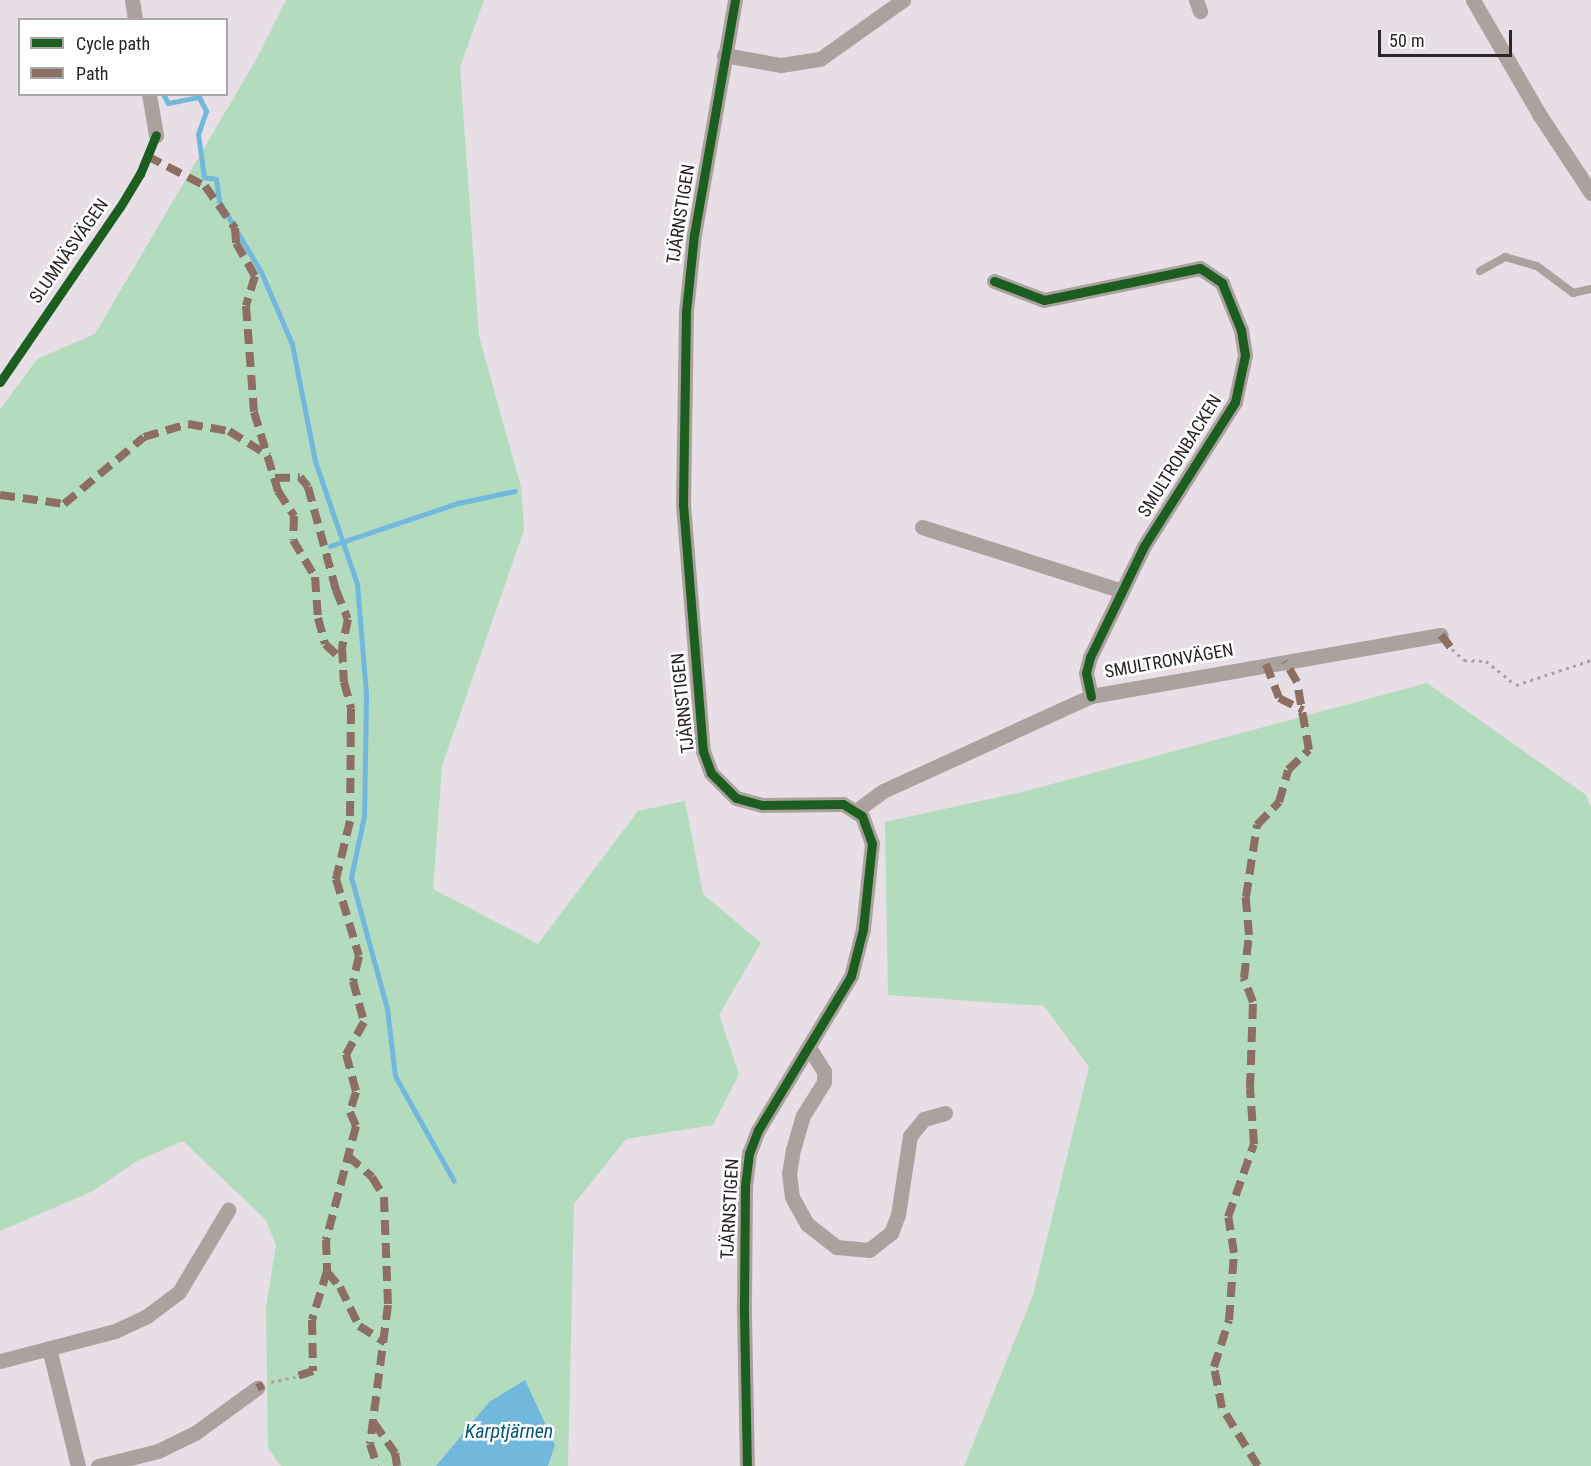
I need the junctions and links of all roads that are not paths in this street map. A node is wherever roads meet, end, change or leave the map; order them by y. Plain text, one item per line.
1 (132, 0) edge
2 (735, 0) edge
3 (903, 0) edge
4 (1473, 0) edge
5 (135, 18) edge
6 (724, 56) junction
7 (149, 96) edge
8 (156, 135) dead end
9 (1591, 193) edge
10 (1480, 271) dead end
11 (994, 281) dead end
12 (1591, 289) edge
13 (922, 527) dead end
14 (1122, 591) junction
15 (1441, 635) dead end
16 (1091, 696) junction
17 (857, 810) junction
18 (810, 1049) junction
19 (945, 1113) dead end
20 (228, 1209) dead end
21 (49, 1348) junction
22 (0, 1361) edge
23 (260, 1386) road end
24 (76, 1465) edge
25 (98, 1466) edge
26 (747, 1466) edge

1 - 5 street
2 - 6 street, TJÄRNSTIGEN
3 - 6 street
4 - 9 street
6 - 17 street, TJÄRNSTIGEN
7 - 8 street
10 - 12 lane
11 - 14 street, SMULTRONBACKEN
13 - 14 street
14 - 16 street, SMULTRONBACKEN
15 - 16 street, SMULTRONVÄGEN
16 - 17 street, SMULTRONVÄGEN
17 - 18 street, TJÄRNSTIGEN
18 - 19 street
18 - 26 street, TJÄRNSTIGEN
20 - 21 street
21 - 22 street
21 - 24 street
23 - 25 street

